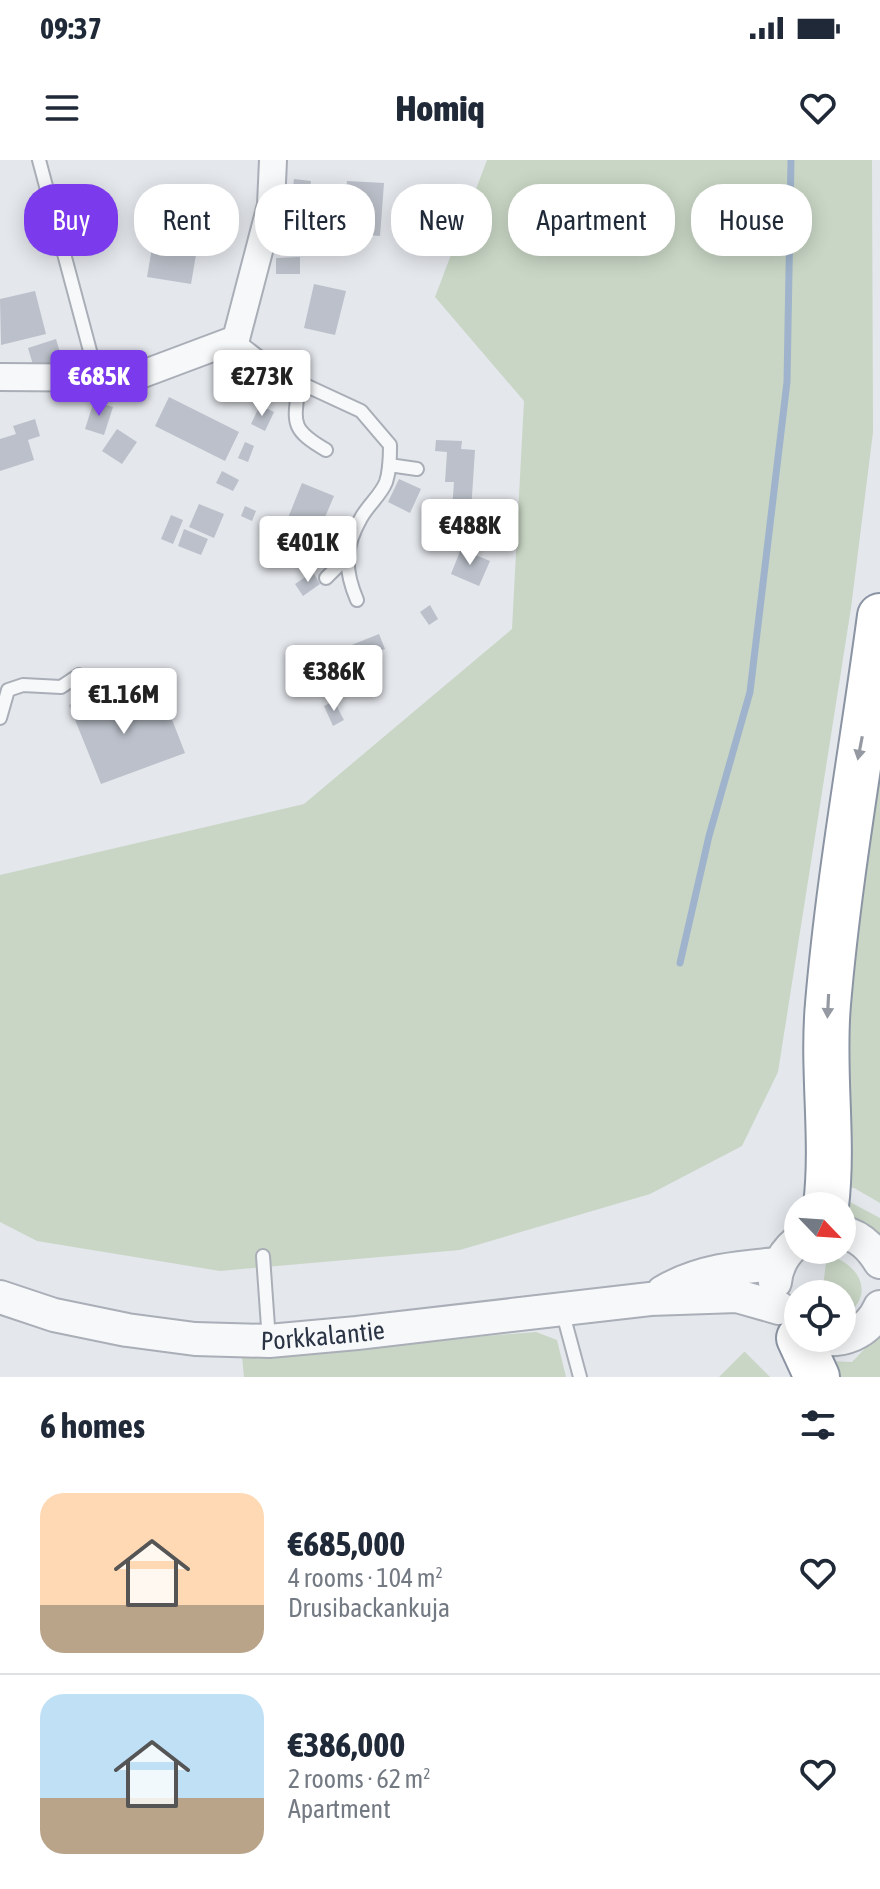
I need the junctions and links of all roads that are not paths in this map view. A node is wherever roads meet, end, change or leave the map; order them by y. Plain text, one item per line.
1 (39, 160) edge
2 (273, 160) edge
3 (236, 339) junction
4 (0, 377) edge
5 (97, 377) junction
6 (299, 382) junction
7 (326, 450) dead end
8 (389, 465) junction
9 (417, 469) dead end
10 (346, 558) junction
11 (326, 578) dead end
12 (357, 600) dead end
13 (880, 616) edge
14 (79, 675) dead end
15 (0, 718) edge
16 (826, 1192) edge
17 (784, 1253) edge
18 (263, 1256) dead end
19 (784, 1260) edge
20 (0, 1297) edge
21 (650, 1299) junction
22 (784, 1299) edge
23 (880, 1307) edge
24 (562, 1310) junction
25 (784, 1322) edge
26 (856, 1333) edge
27 (269, 1341) junction
28 (807, 1352) edge
29 (580, 1377) edge
30 (817, 1377) edge

1 - 5 lane
2 - 3 street
3 - 5 street
3 - 6 lane
4 - 5 street
6 - 7 lane
6 - 8 lane
8 - 9 lane
8 - 10 lane
10 - 11 lane
10 - 12 lane
13 -> 16 highway
14 - 15 lane
17 - 21 street, Porkkalantie
18 - 27 lane
19 - 22 street
20 - 27 street, Porkkalantie
21 - 24 street, Porkkalantie
21 - 25 street, Porkkalantie
23 - 26 street
24 - 27 street, Porkkalantie
24 - 29 lane
28 - 30 highway

